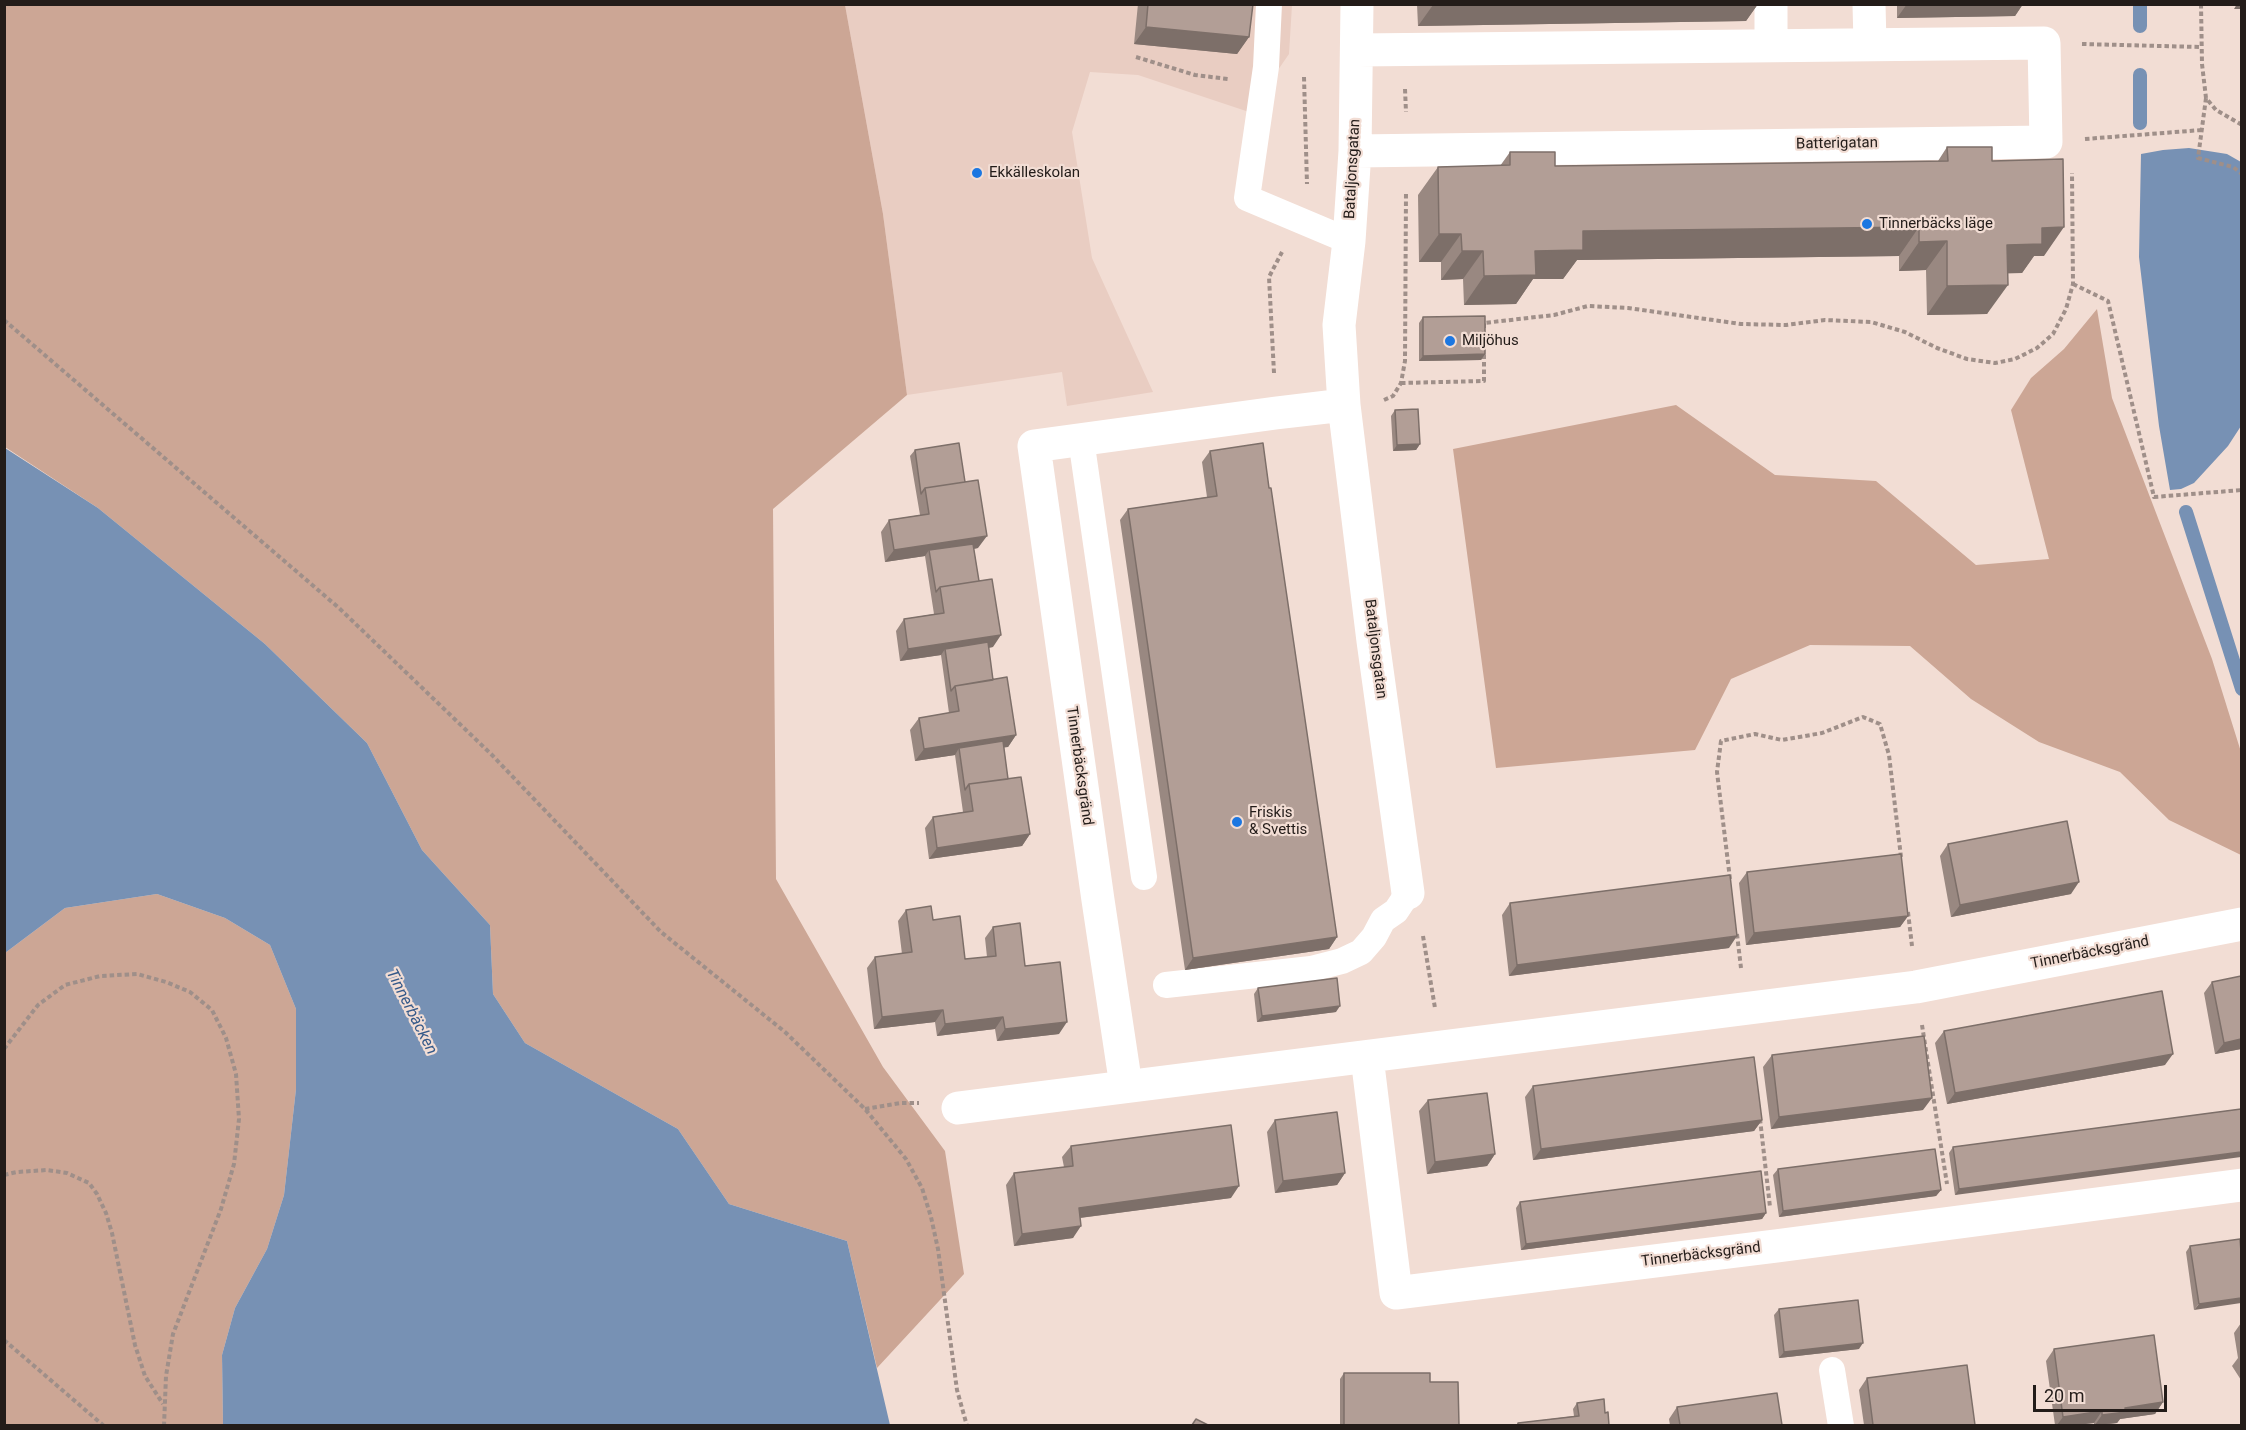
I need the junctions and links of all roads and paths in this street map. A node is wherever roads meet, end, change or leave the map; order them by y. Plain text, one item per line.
1 (1269, 4) edge
2 (1357, 4) edge
3 (1771, 4) edge
4 (1869, 4) edge
5 (2200, 4) edge
6 (1870, 44) junction
7 (2080, 44) dead end
8 (1771, 45) junction
9 (2201, 47) junction
10 (1357, 50) junction
11 (1405, 50) junction
12 (1136, 57) dead end
13 (1263, 85) junction
14 (1304, 86) dead end
15 (2206, 99) junction
16 (2241, 125) edge
17 (2202, 130) junction
18 (2084, 139) dead end
19 (1406, 150) junction
20 (1355, 151) junction
21 (2241, 174) edge
22 (1349, 241) junction
23 (4, 320) edge
24 (1484, 334) edge
25 (1484, 344) edge
26 (1344, 405) junction
27 (1081, 439) junction
28 (2241, 490) edge
29 (1901, 860) edge
30 (1144, 877) dead end
31 (1731, 891) edge
32 (1408, 893) junction
33 (1907, 906) edge
34 (2241, 924) edge
35 (1736, 926) edge
36 (1166, 985) dead end
37 (1916, 987) junction
38 (1746, 1010) junction
39 (1441, 1048) junction
40 (4, 1049) edge
41 (1367, 1057) junction
42 (1126, 1086) junction
43 (958, 1108) joint
44 (865, 1109) junction
45 (1759, 1116) edge
46 (4, 1176) edge
47 (1946, 1176) dead end
48 (2241, 1185) edge
49 (1770, 1205) dead end
50 (4, 1340) edge
51 (1832, 1370) dead end
52 (163, 1404) junction
53 (104, 1425) edge
54 (164, 1425) edge
55 (967, 1425) edge
56 (1841, 1425) edge

1 - 13 lane
2 - 10 street, Bataljonsgatan
3 - 8 street
4 - 6 street
5 - 9 path
6 - 8 street, Batterigatan
6 - 19 street, Batterigatan
7 - 9 path
8 - 11 street, Batterigatan
9 - 15 path
10 - 11 street, Batterigatan
10 - 20 street, Bataljonsgatan
11 - 19 path
12 - 13 path
13 - 14 path
13 - 22 lane
15 - 16 path
15 - 17 path
17 - 18 path
17 - 21 path
19 - 20 street, Batterigatan
19 - 25 path
20 - 22 street, Bataljonsgatan
22 - 26 street, Bataljonsgatan
23 - 44 path
24 - 28 path
26 - 27 street
26 - 32 street, Bataljonsgatan
27 - 30 lane
27 - 42 street, Tinnerbäcksgränd
29 - 31 path
32 - 36 lane
32 - 39 path
33 - 37 path
34 - 37 street, Tinnerbäcksgränd
35 - 38 path
37 - 38 street, Tinnerbäcksgränd
37 - 47 path
38 - 39 street, Tinnerbäcksgränd
39 - 41 street, Tinnerbäcksgränd
40 - 52 path
41 - 42 street, Tinnerbäcksgränd
41 - 48 street, Tinnerbäcksgränd
42 - 43 street, Tinnerbäcksgränd
43 - 44 path
44 - 55 path
45 - 49 path
46 - 52 path
50 - 53 path
51 - 56 lane
52 - 54 path

